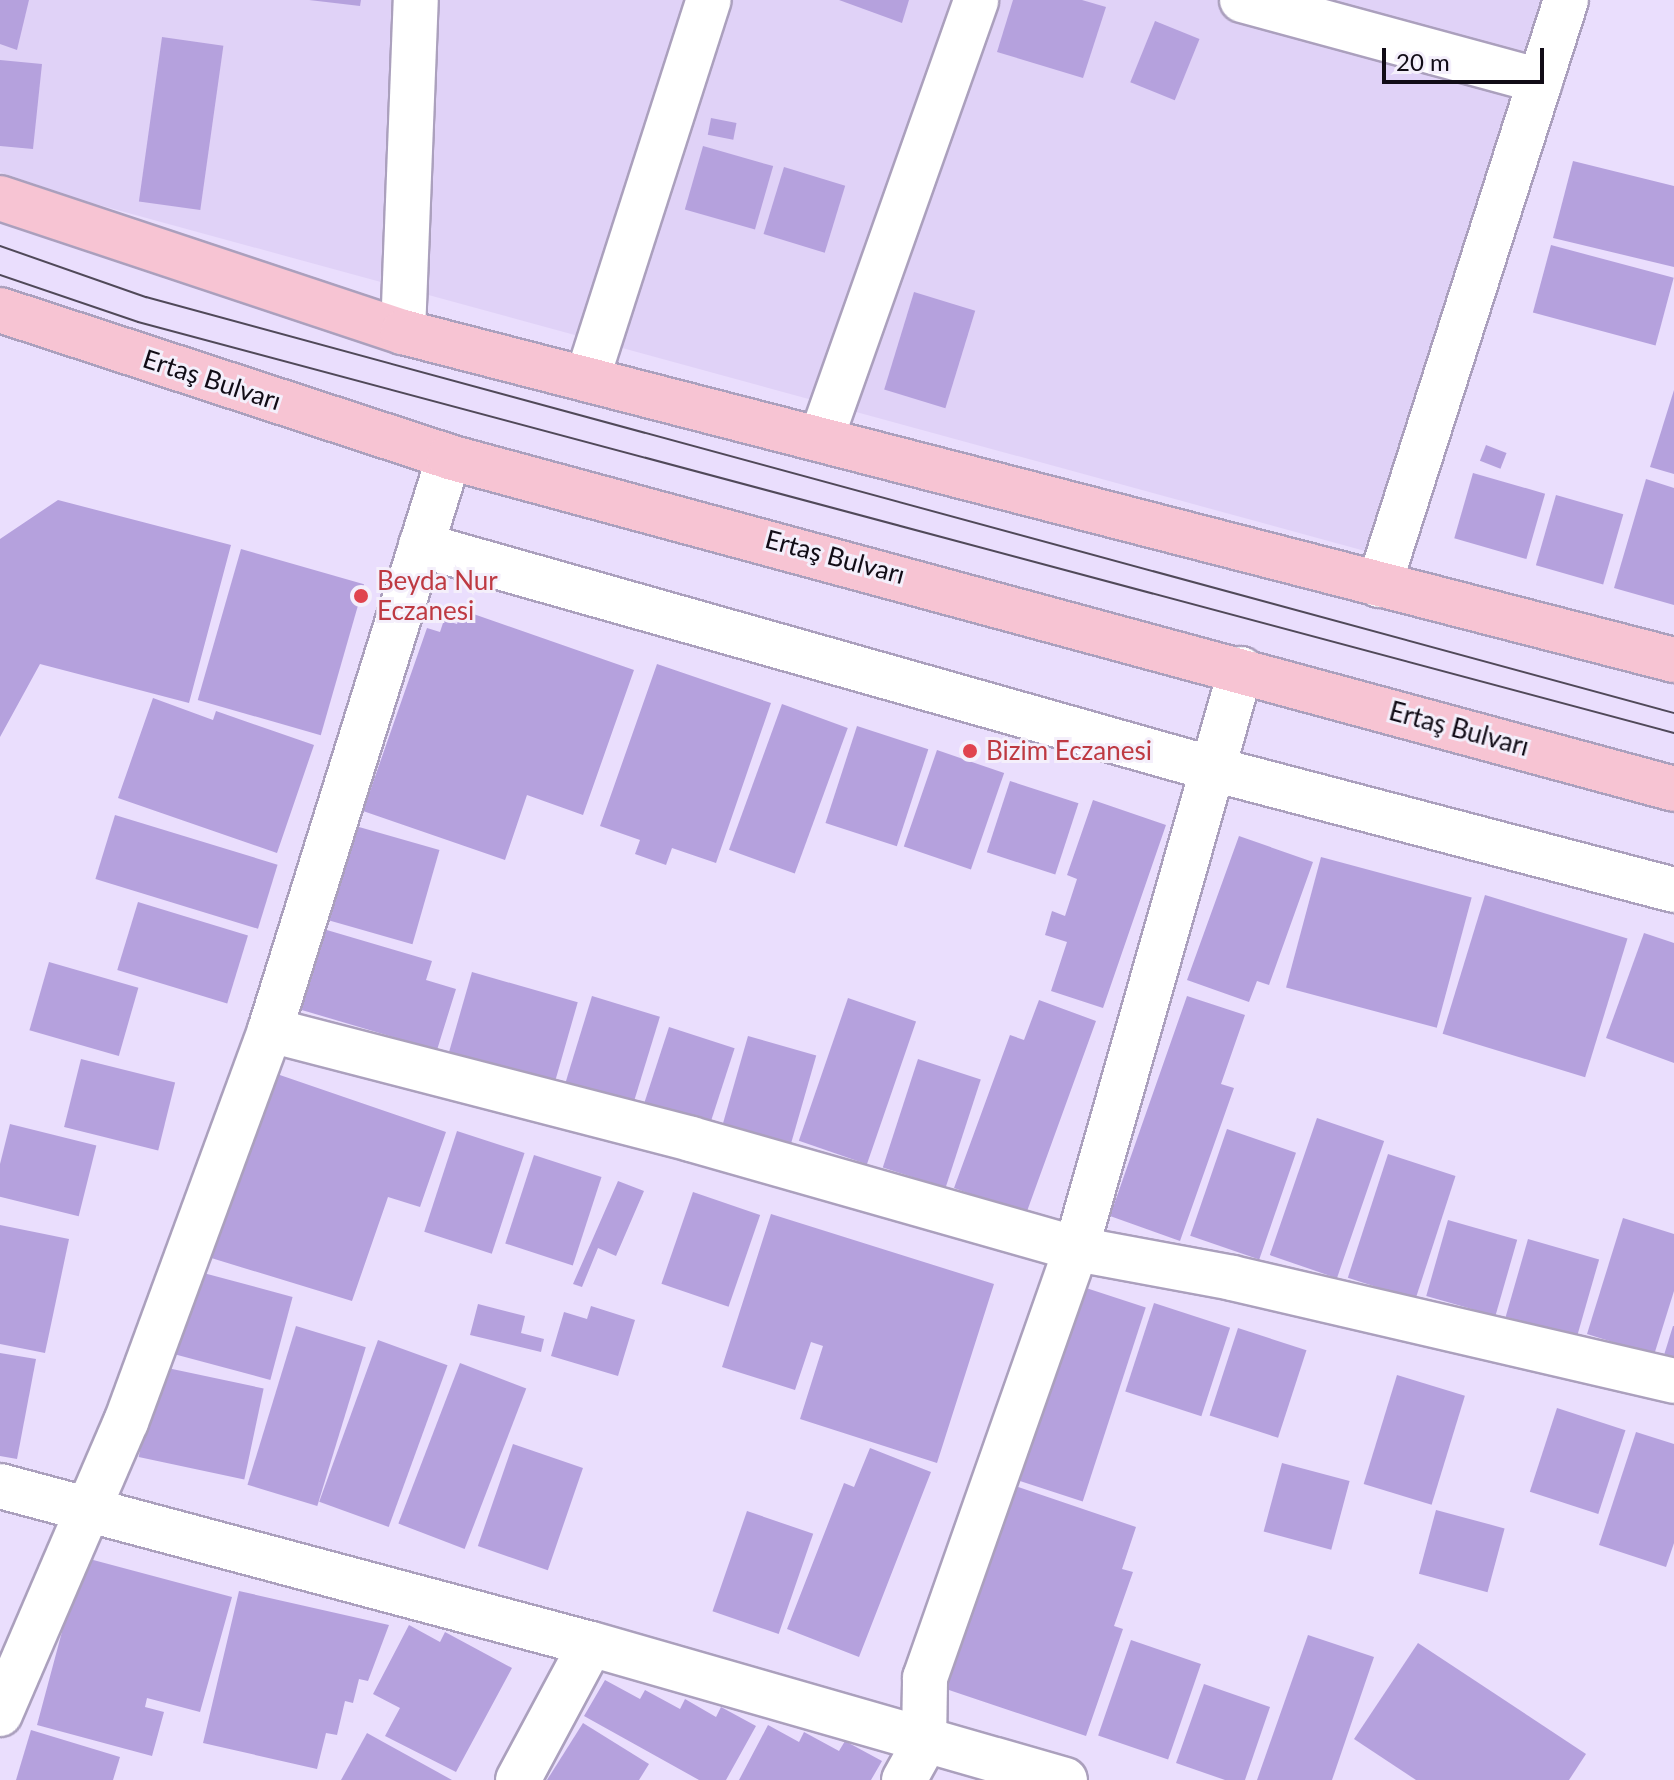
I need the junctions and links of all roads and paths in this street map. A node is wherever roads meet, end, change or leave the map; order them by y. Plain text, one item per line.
1 (416, 0) edge
2 (709, 0) edge
3 (976, 0) edge
4 (1242, 0) edge
5 (1566, 0) edge
6 (1540, 81) junction
7 (0, 198) edge
8 (0, 310) edge
9 (403, 332) junction
10 (587, 379) junction
11 (822, 436) junction
12 (449, 457) junction
13 (421, 545) junction
14 (1379, 585) junction
15 (1674, 660) edge
16 (1241, 669) junction
17 (1213, 769) junction
18 (1674, 789) edge
19 (1674, 890) edge
20 (270, 1030) junction
21 (1076, 1249) junction
22 (1674, 1381) edge
23 (0, 1486) edge
24 (89, 1509) junction
25 (591, 1644) junction
26 (0, 1714) edge
27 (914, 1762) edge
28 (518, 1780) edge
29 (1065, 1780) edge

1 - 9 street
2 - 10 street
3 - 11 street
4 - 6 street
5 - 6 street
6 - 14 street
7 - 9 main road
8 - 12 main road, Ertaş Bulvarı
9 - 10 main road
10 - 11 main road
11 - 14 main road
12 - 13 street
12 - 16 main road, Ertaş Bulvarı
13 - 17 street
13 - 20 street
14 - 15 main road
16 - 17 street
16 - 18 main road, Ertaş Bulvarı
17 - 19 street
17 - 21 street
20 - 21 street
20 - 24 street
21 - 22 street
21 - 27 street
23 - 24 street
24 - 25 street
24 - 26 street
25 - 27 street
25 - 28 street
27 - 29 street

